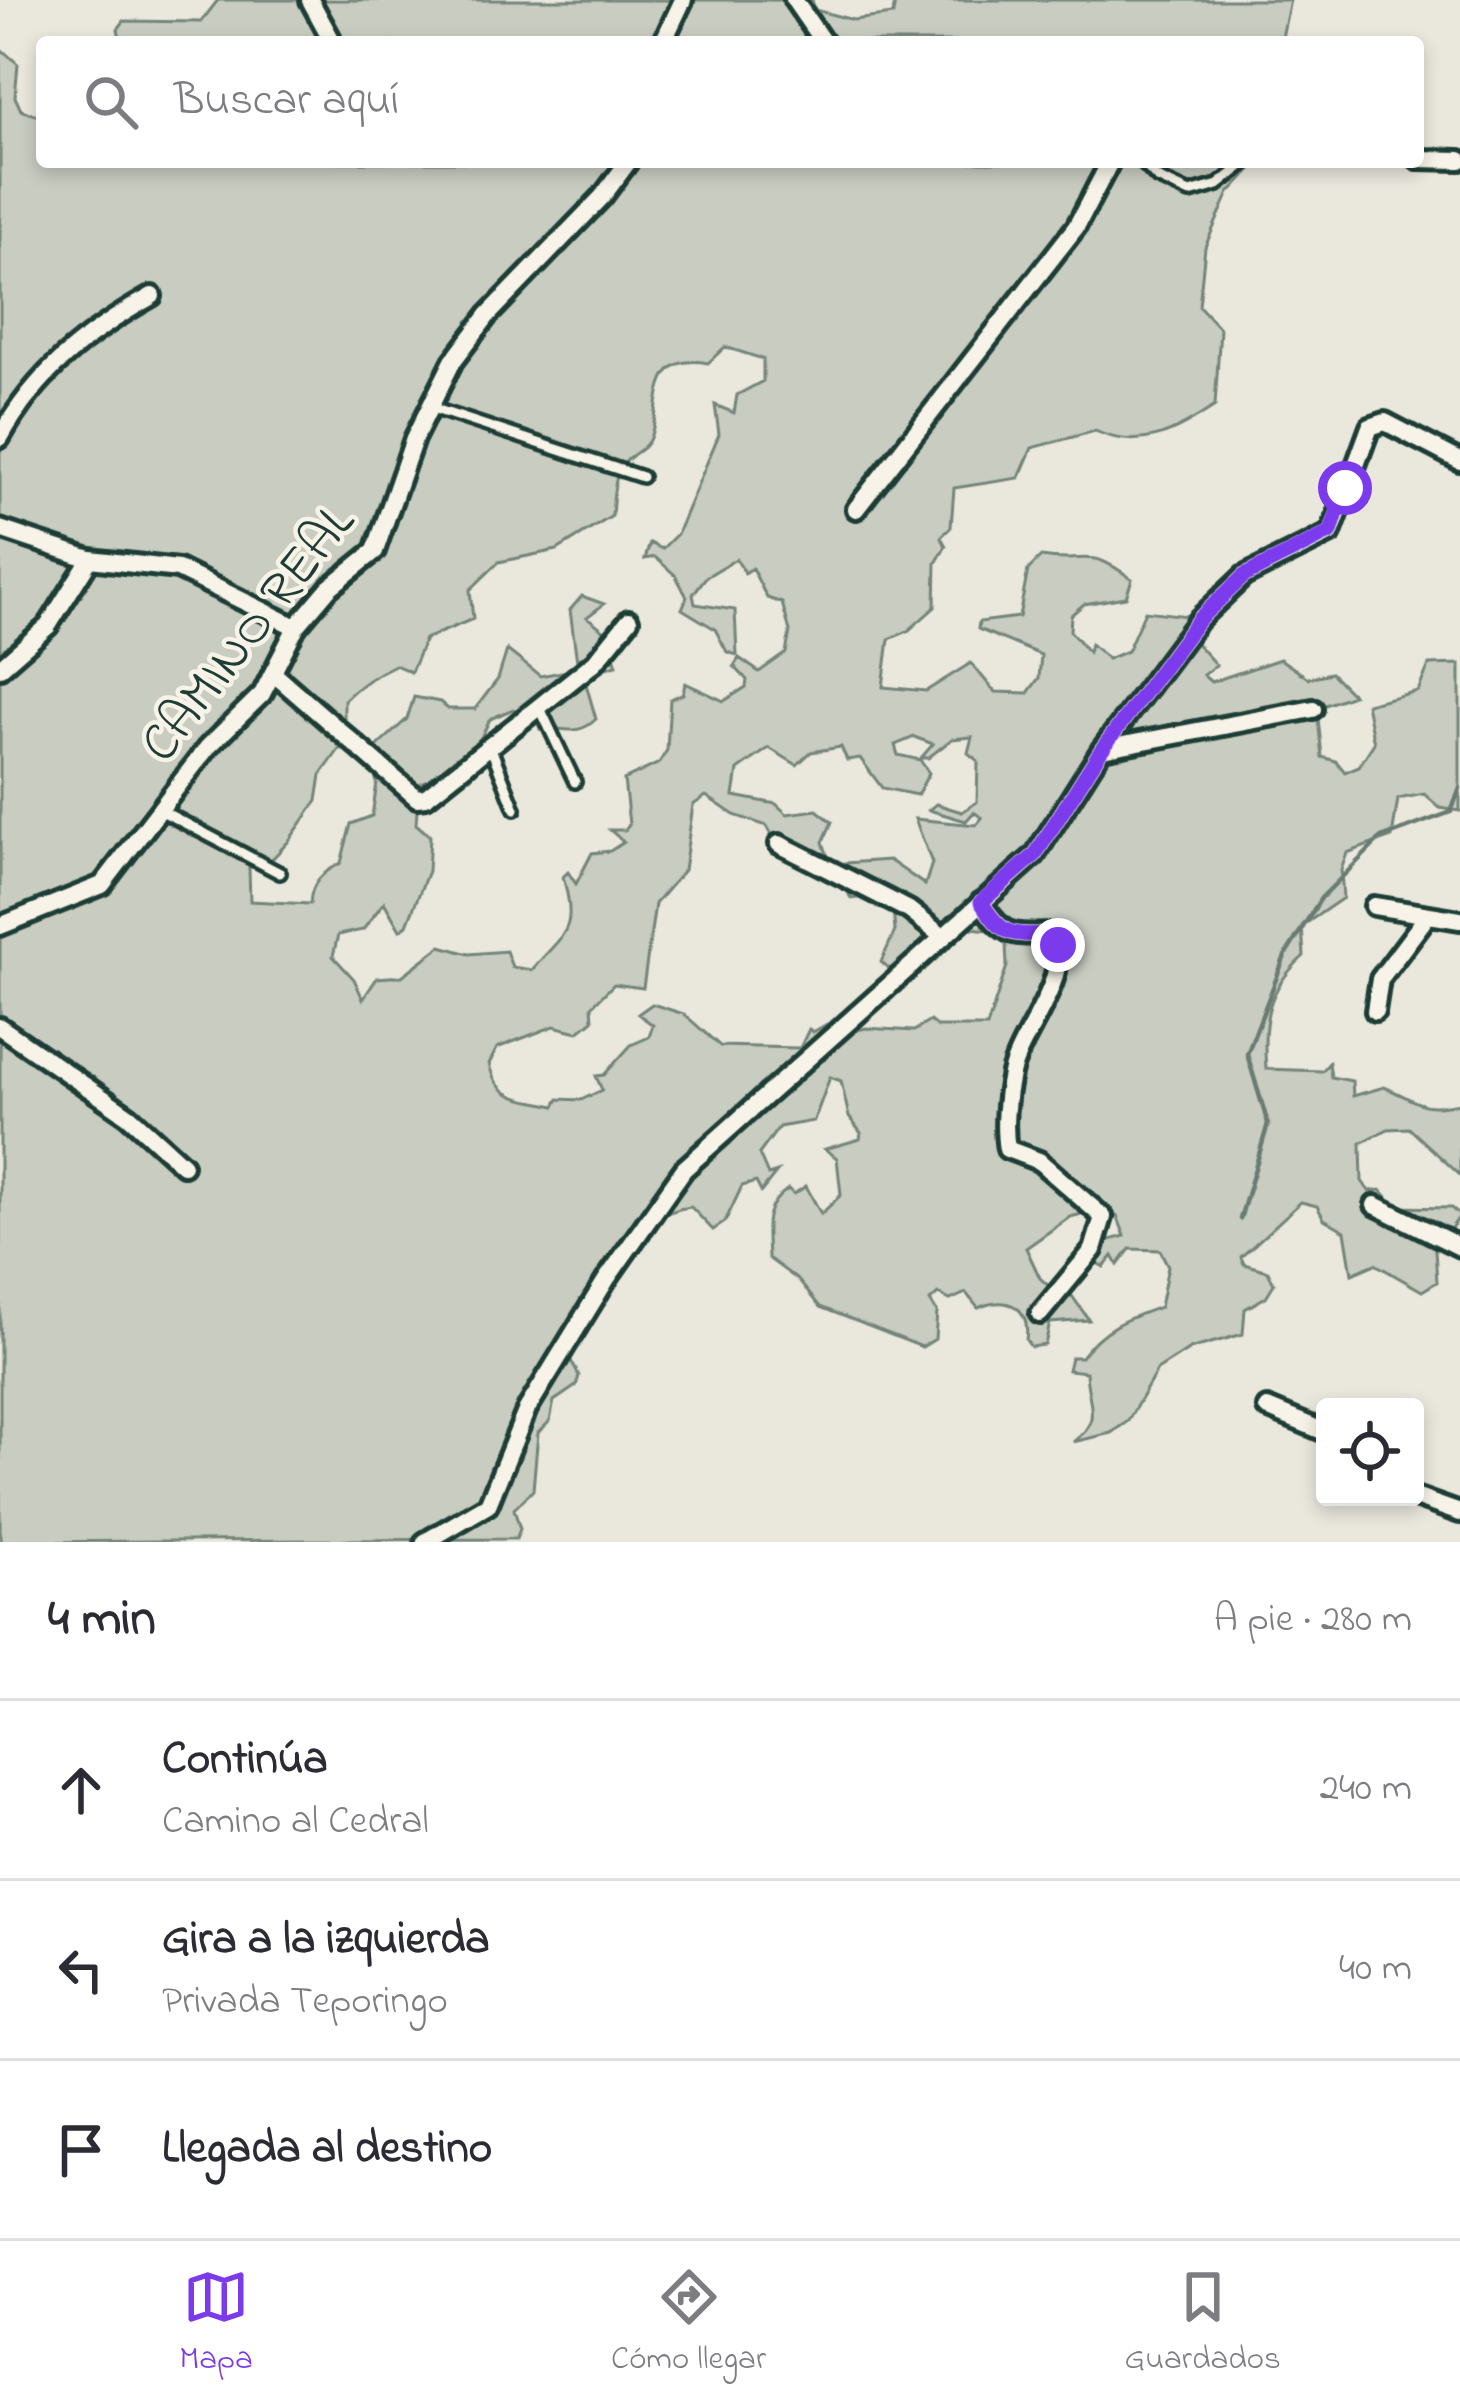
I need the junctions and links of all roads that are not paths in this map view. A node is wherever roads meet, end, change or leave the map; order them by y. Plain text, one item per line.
1 (310, 0) edge
2 (683, 0) edge
3 (794, 0) edge
4 (329, 36) edge
5 (666, 36) edge
6 (820, 36) edge
7 (1424, 159) edge
8 (1460, 160) edge
9 (624, 168) edge
10 (1107, 168) edge
11 (1147, 168) edge
12 (1239, 168) edge
13 (152, 296) dead end
14 (430, 407) junction
15 (0, 437) edge
16 (1460, 461) edge
17 (642, 477) dead end
18 (856, 508) dead end
19 (0, 530) edge
20 (90, 559) junction
21 (629, 620) dead end
22 (296, 627) junction
23 (0, 668) edge
24 (273, 673) junction
25 (539, 706) junction
26 (1313, 709) dead end
27 (490, 746) junction
28 (1102, 749) junction
29 (575, 782) dead end
30 (158, 809) junction
31 (515, 809) dead end
32 (779, 844) dead end
33 (280, 873) dead end
34 (981, 902) junction
35 (1374, 906) dead end
36 (1428, 915) junction
37 (1460, 920) edge
38 (0, 926) edge
39 (943, 937) junction
40 (1375, 1011) dead end
41 (0, 1027) edge
42 (183, 1165) dead end
43 (1376, 1205) dead end
44 (1460, 1247) edge
45 (1040, 1314) dead end
46 (1267, 1408) dead end
47 (1316, 1428) edge
48 (1424, 1500) edge
49 (1460, 1513) edge
50 (425, 1542) edge

1 - 4 street
2 - 5 street
3 - 6 street
7 - 8 street
9 - 14 street, CAMINO REAL
10 - 18 street
11 - 12 lane
13 - 15 street
14 - 17 lane
14 - 22 street, CAMINO REAL
16 - 28 street
19 - 20 street
20 - 22 street
20 - 23 street
21 - 25 street
22 - 24 street, CAMINO REAL
24 - 27 street
24 - 30 street, CAMINO REAL
25 - 27 street
25 - 29 lane
26 - 28 street
27 - 31 lane
28 - 34 street
30 - 33 lane
30 - 38 street, CAMINO REAL
32 - 39 street
34 - 39 street
34 - 45 street
35 - 36 street
36 - 37 street
36 - 40 street
39 - 50 street
41 - 42 street
43 - 44 street
46 - 47 street
48 - 49 street

